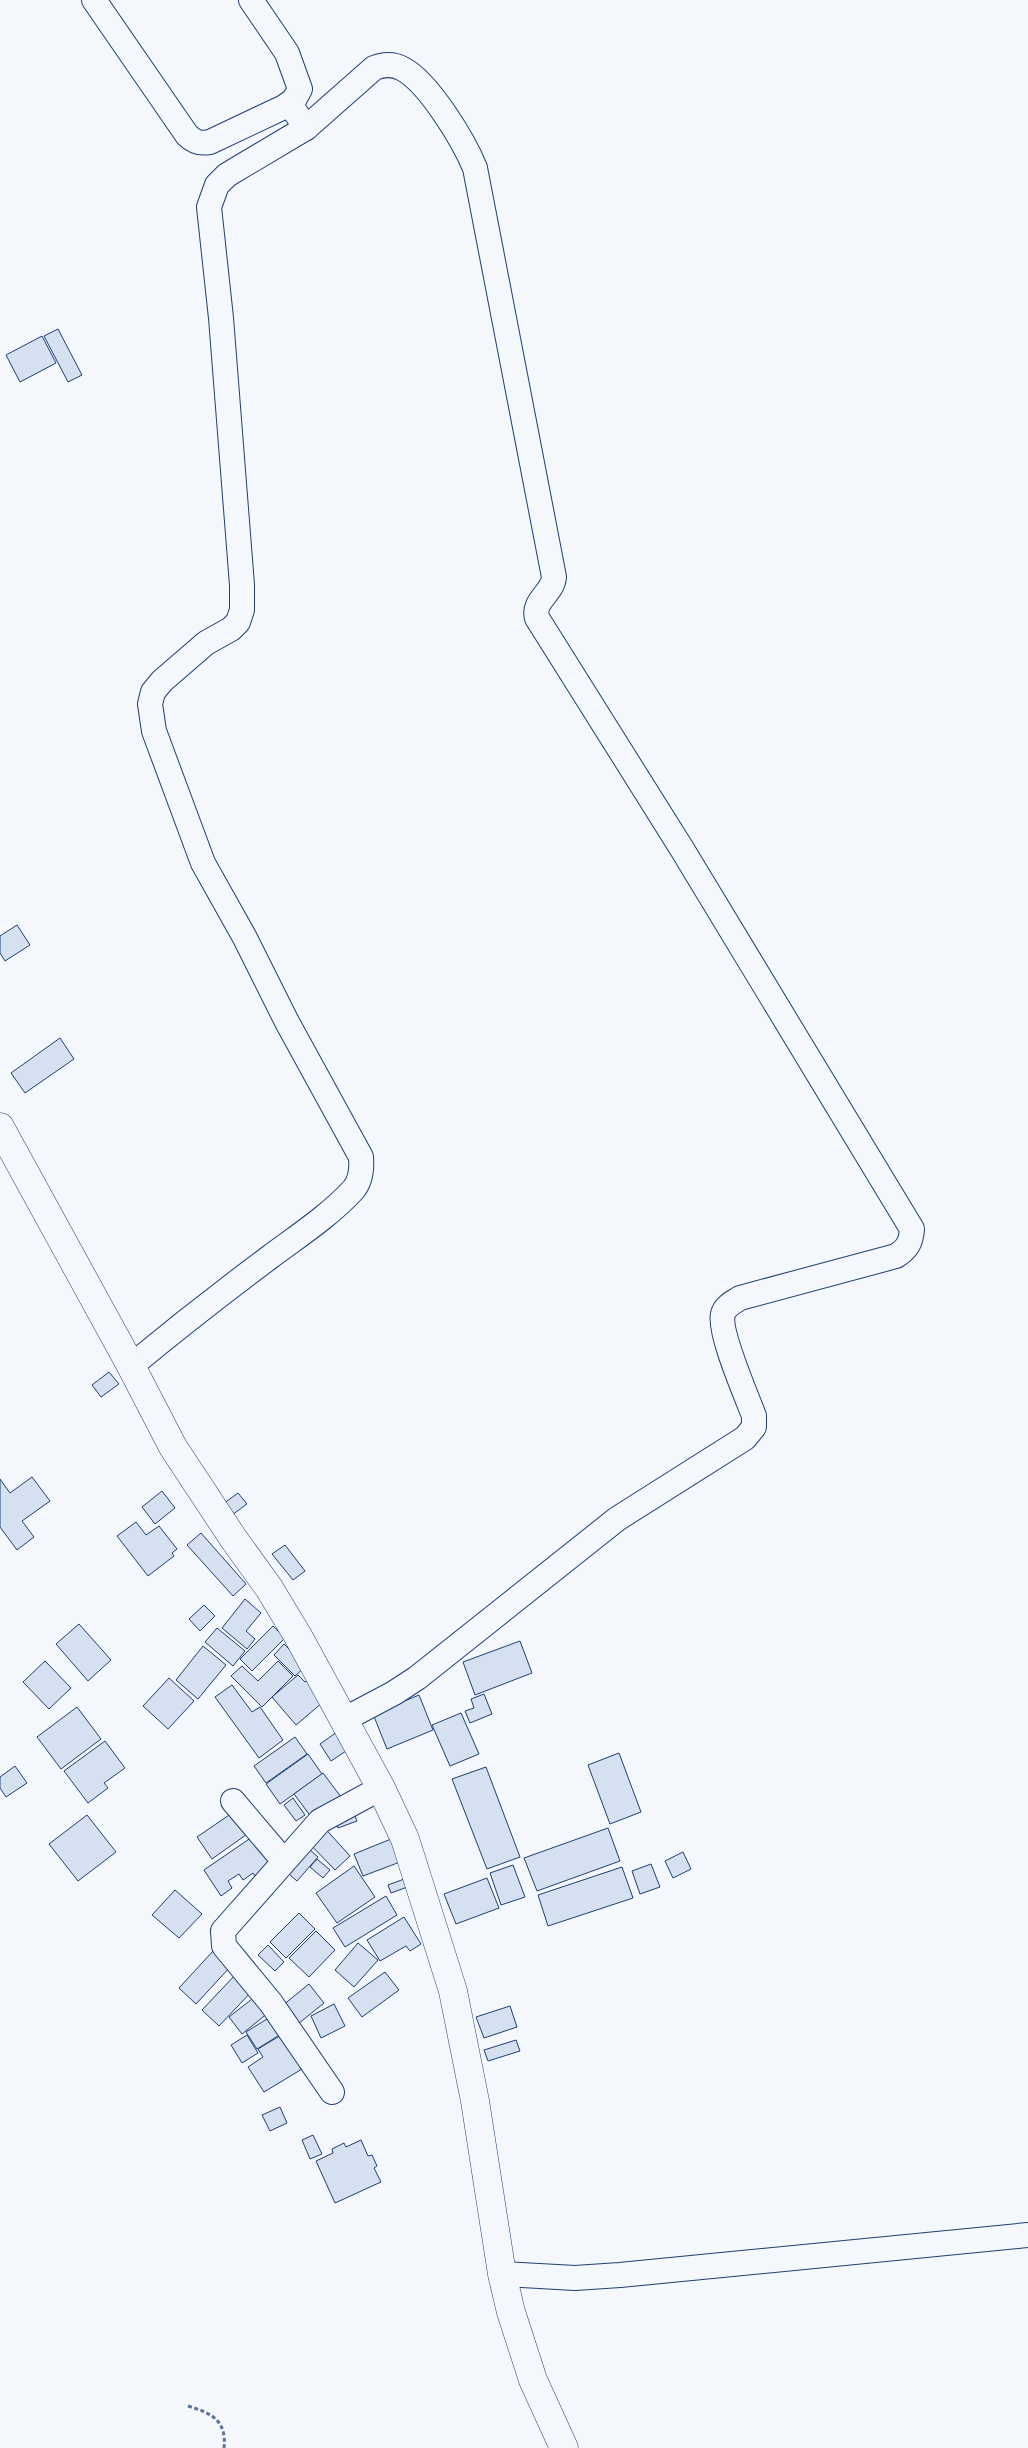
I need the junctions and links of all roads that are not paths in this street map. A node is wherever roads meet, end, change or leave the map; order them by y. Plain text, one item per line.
1 (94, 0) edge
2 (251, 0) edge
3 (298, 116) junction
4 (0, 1127) edge
5 (131, 1366) junction
6 (345, 1719) junction
7 (381, 1788) junction
8 (234, 1801) dead end
9 (283, 1860) junction
10 (332, 2092) dead end
11 (1028, 2236) edge
12 (506, 2292) junction
13 (564, 2448) edge

1 - 3 street
2 - 3 street
3 - 5 street
3 - 6 street
4 - 5 main road
5 - 6 main road
6 - 7 main road
7 - 9 street
7 - 12 main road
8 - 9 street
9 - 10 street
11 - 12 street
12 - 13 main road

